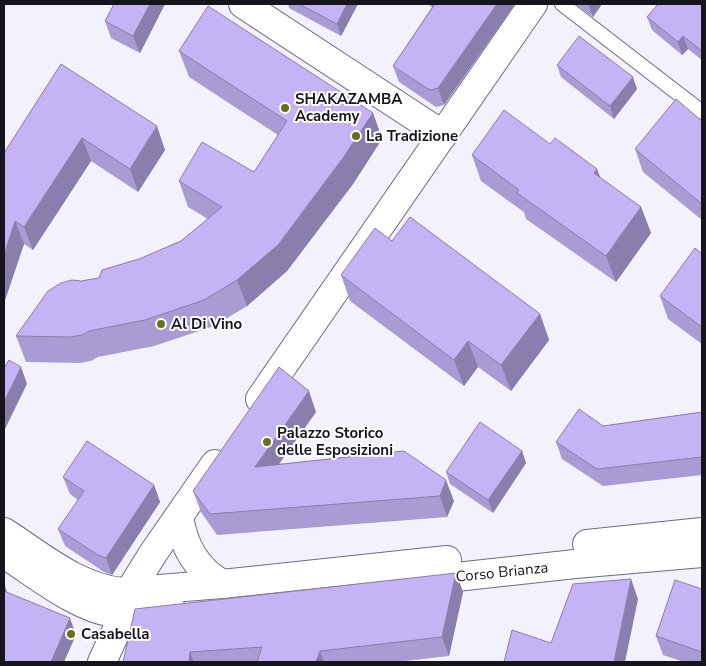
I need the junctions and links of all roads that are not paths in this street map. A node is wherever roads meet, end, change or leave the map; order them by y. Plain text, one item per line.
1 (243, 4) edge
2 (533, 4) edge
3 (562, 4) edge
4 (702, 112) edge
5 (443, 135) junction
6 (248, 417) edge
7 (231, 441) edge
8 (179, 516) junction
9 (4, 532) edge
10 (702, 532) edge
11 (702, 553) edge
12 (4, 554) edge
13 (222, 584) junction
14 (126, 603) junction
15 (102, 662) edge

1 - 5 main road
2 - 5 main road
3 - 4 lane
5 - 6 main road
7 - 8 main road
8 - 13 main road
8 - 14 main road
9 - 14 main road
10 - 13 main road, Corso Brianza
11 - 14 main road, Corso Brianza
12 - 14 main road
13 - 14 main road, Corso Brianza
14 - 15 main road

